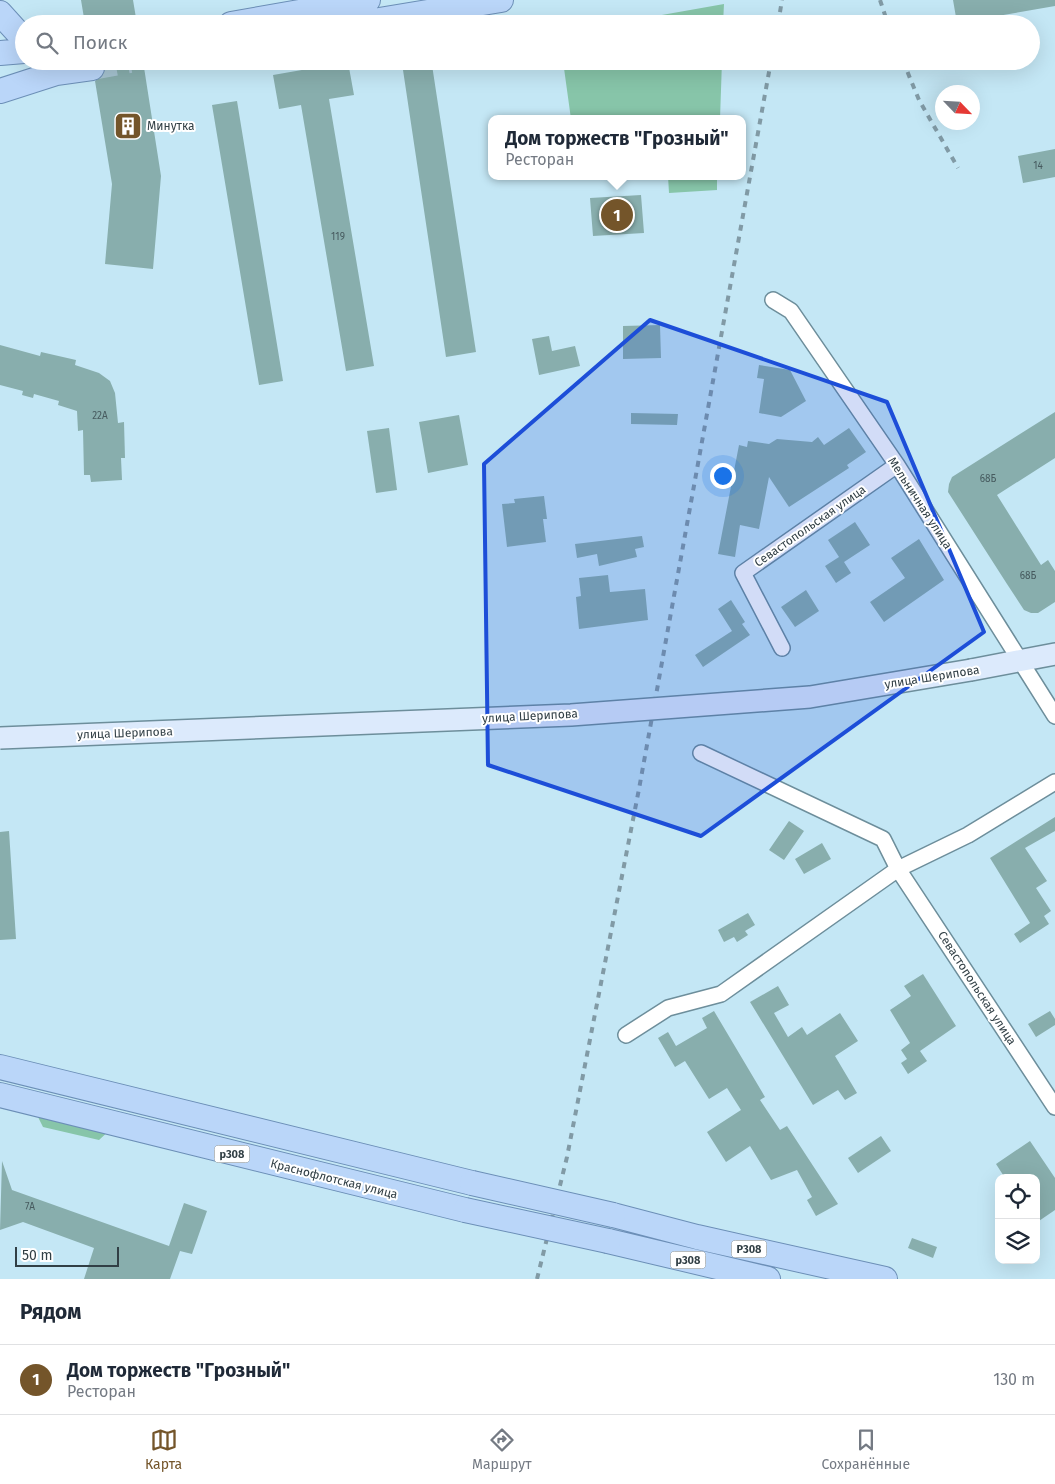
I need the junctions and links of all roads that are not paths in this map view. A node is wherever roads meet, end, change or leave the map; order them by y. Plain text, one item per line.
1 (368, 0) edge
2 (501, 0) edge
3 (0, 14) edge
4 (283, 15) edge
5 (410, 15) edge
6 (15, 30) edge
7 (15, 52) edge
8 (0, 53) edge
9 (80, 70) tunnel mouth
10 (56, 74) junction
11 (0, 91) edge
12 (0, 99) edge
13 (773, 300) dead end
14 (897, 466) junction
15 (782, 648) dead end
16 (1055, 654) edge
17 (1022, 662) junction
18 (1055, 716) edge
19 (0, 738) edge
20 (701, 752) dead end
21 (1055, 782) edge
22 (898, 869) junction
23 (626, 1035) dead end
24 (0, 1068) edge
25 (0, 1095) edge
26 (1055, 1107) edge
27 (768, 1279) edge
28 (886, 1279) edge

1 - 4 main road
2 - 5 main road
3 - 6 main road
7 - 8 main road
9 - 10 main road
10 - 11 main road
10 - 12 main road
13 - 14 street, Мельничная улица
14 - 15 street, Севастопольская улица
14 - 17 street, Мельничная улица
16 - 17 main road, улица Шерипова
17 - 18 street, Мельничная улица
17 - 19 main road, улица Шерипова, bridge
20 - 22 street
21 - 22 street
22 - 23 street
22 - 26 street, Севастопольская улица
24 - 28 main road, P308, bridge
25 - 27 main road, Краснофлотская улица / p308, bridge

